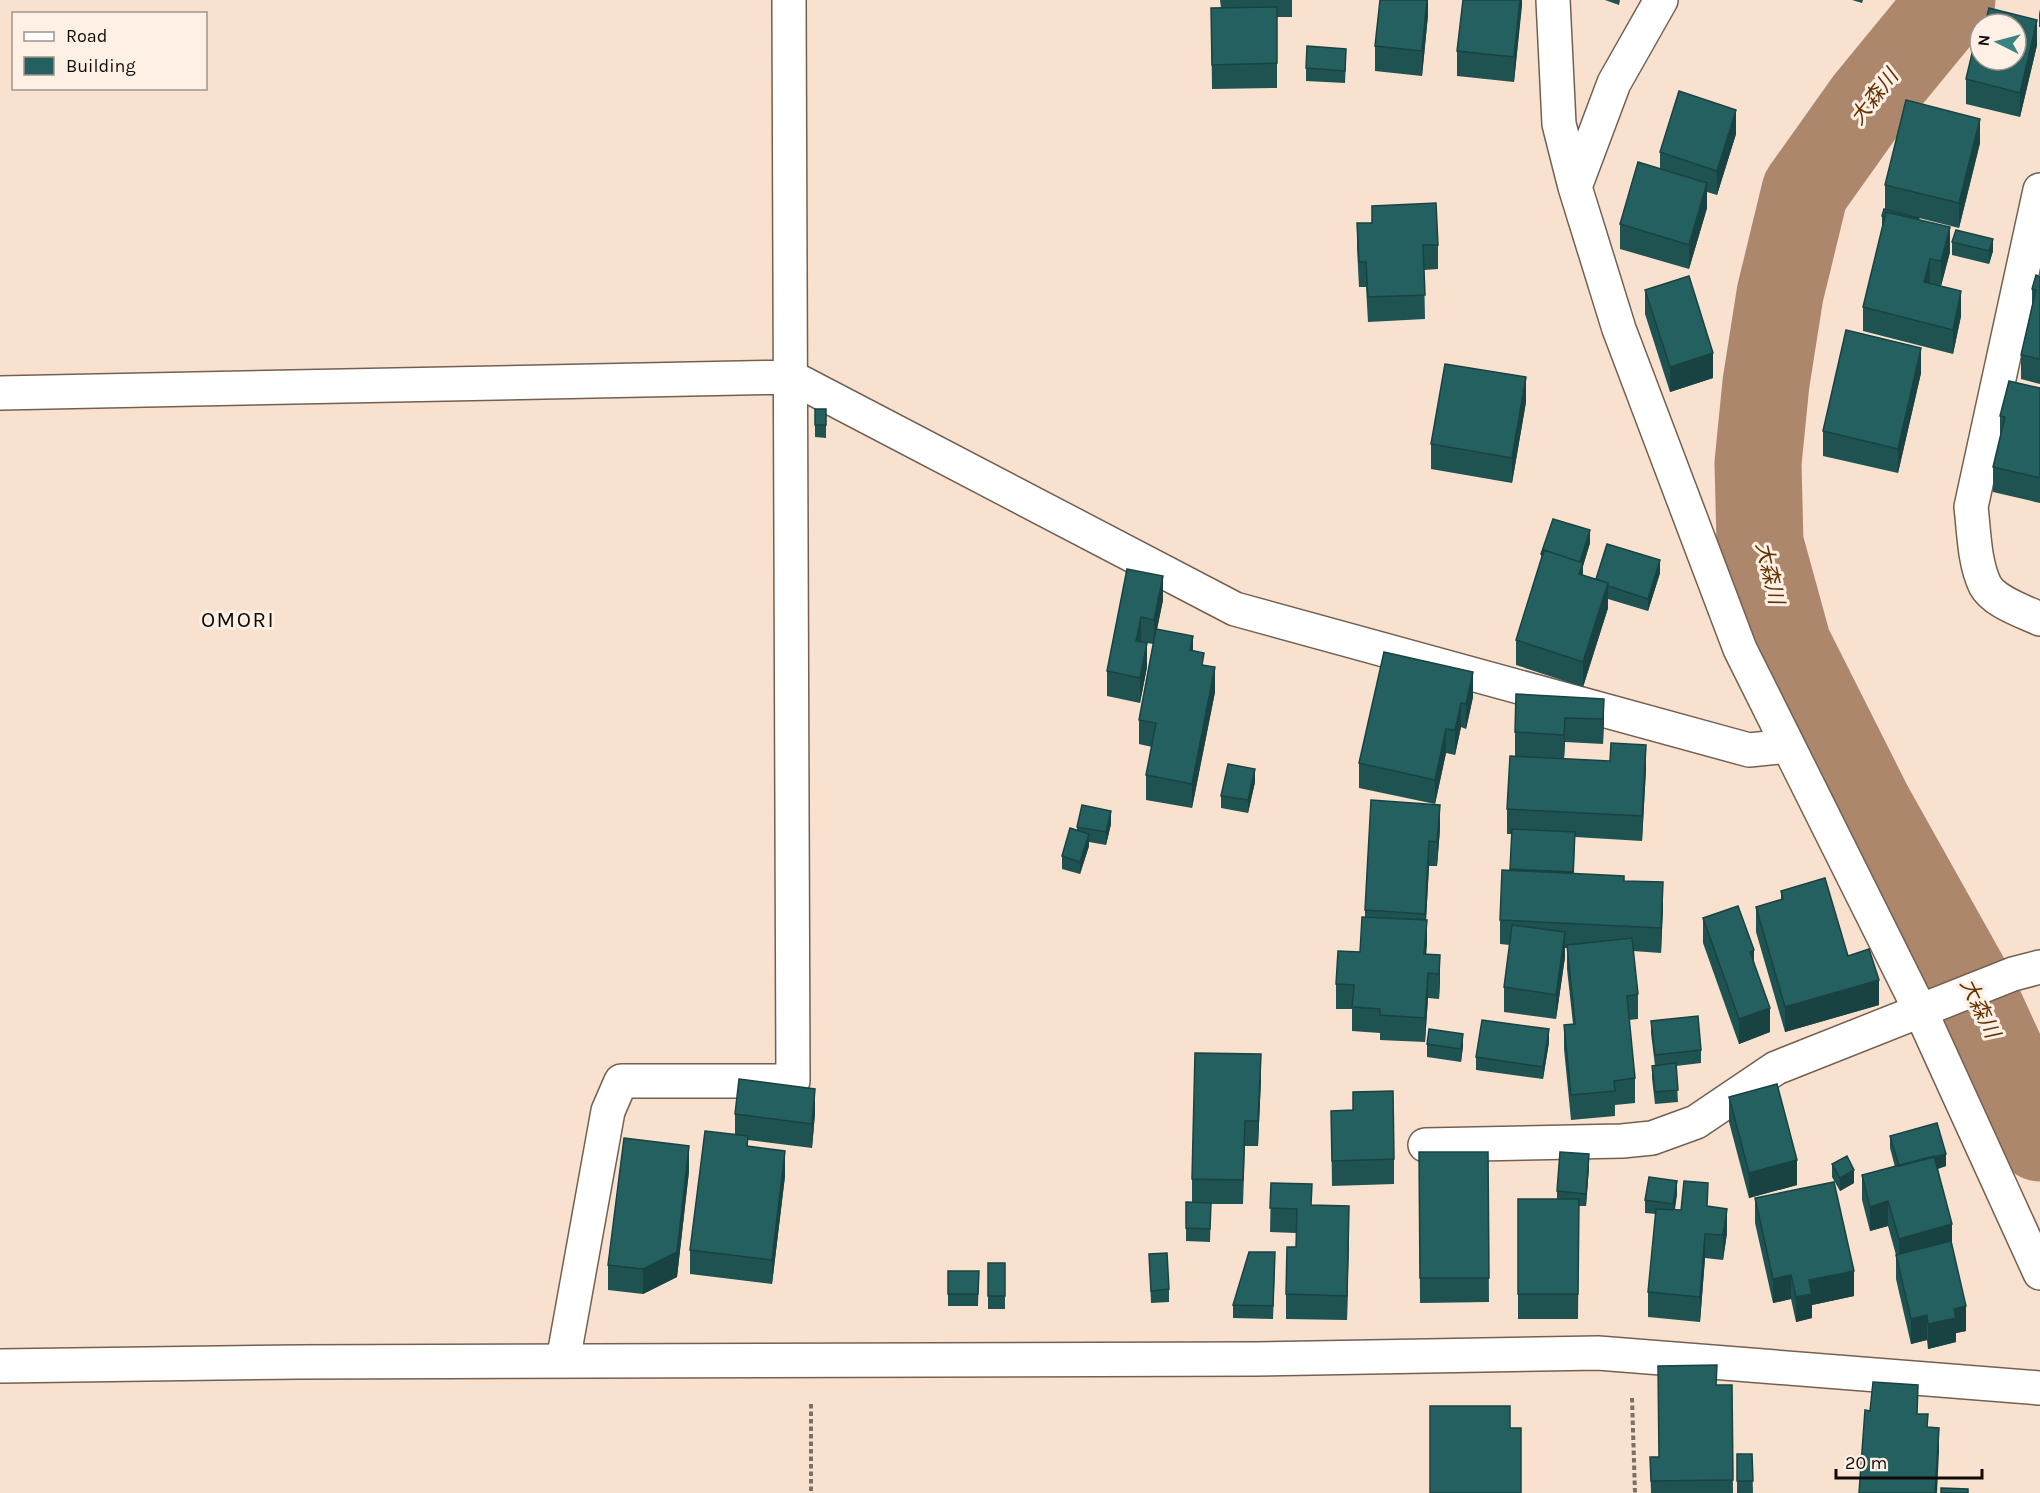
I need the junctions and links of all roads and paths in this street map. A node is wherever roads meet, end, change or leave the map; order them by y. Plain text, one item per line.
1 (789, 0) edge
2 (1553, 0) edge
3 (1661, 0) edge
4 (1575, 187) junction
5 (2040, 190) edge
6 (791, 377) junction
7 (0, 393) edge
8 (2040, 619) edge
9 (1788, 746) junction
10 (2026, 970) edge
11 (1921, 1012) junction
12 (1425, 1144) dead end
13 (2040, 1273) edge
14 (1631, 1355) junction
15 (563, 1361) junction
16 (810, 1361) junction
17 (0, 1366) edge
18 (2040, 1388) edge
19 (811, 1493) edge
20 (1635, 1493) edge

1 - 6 street
2 - 4 street
3 - 4 street
4 - 9 street
5 - 8 street
6 - 7 street
6 - 9 street
6 - 15 street
9 - 11 street
10 - 11 street
11 - 12 street
11 - 13 street
14 - 16 street
14 - 18 street
14 - 20 path
15 - 16 street
15 - 17 street
16 - 19 path

